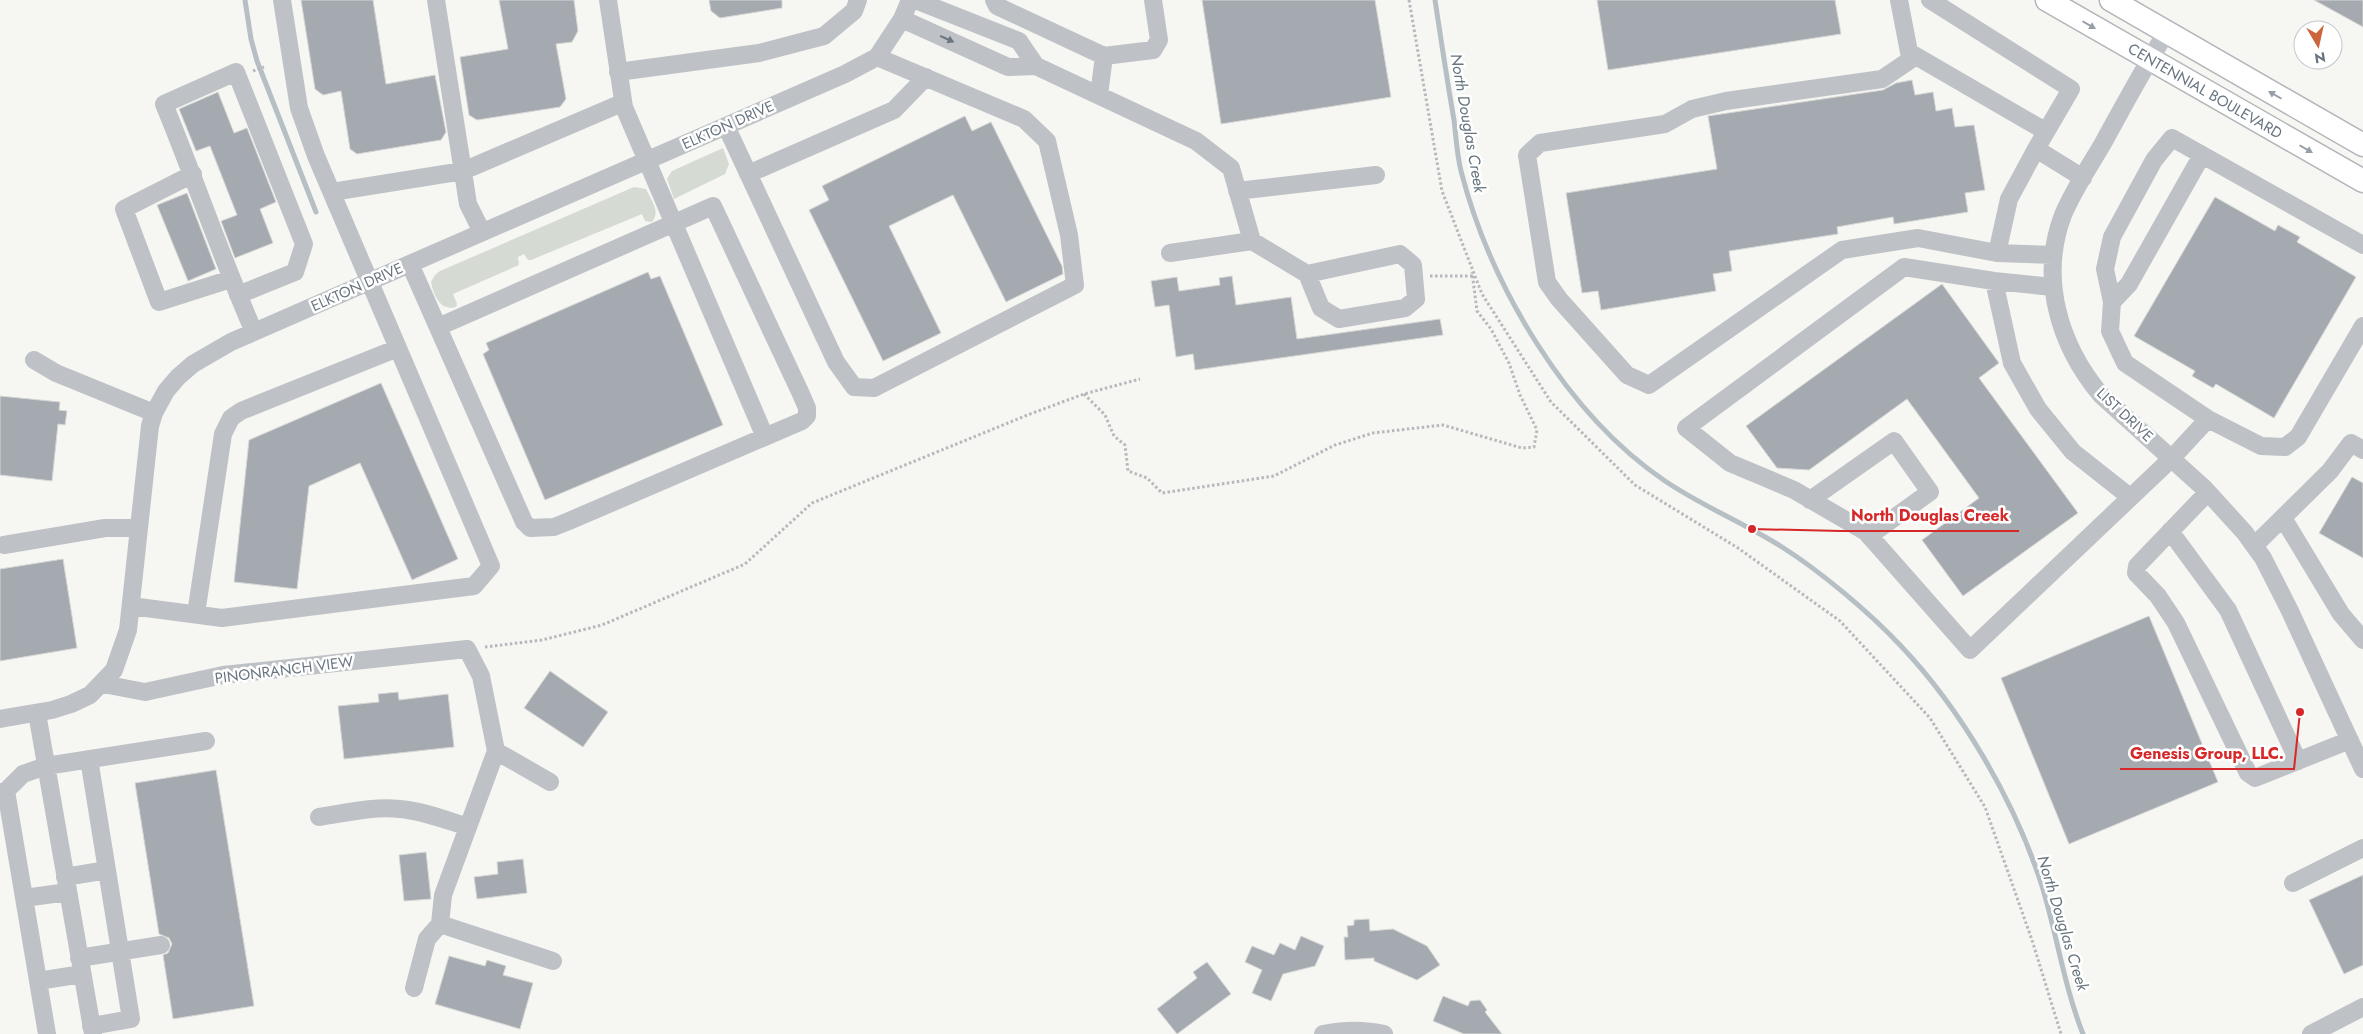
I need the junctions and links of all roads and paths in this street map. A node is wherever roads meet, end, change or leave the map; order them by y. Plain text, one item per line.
1 (282, 0) edge
2 (436, 0) edge
3 (608, 0) edge
4 (858, 0) edge
5 (910, 0) edge
6 (915, 0) edge
7 (994, 0) edge
8 (1153, 0) edge
9 (1409, 0) edge
10 (1899, 0) edge
11 (1930, 0) edge
12 (2047, 0) edge
13 (2111, 0) edge
14 (902, 19) junction
15 (2166, 33) junction
16 (1104, 56) junction
17 (1916, 56) junction
18 (877, 57) junction
19 (2149, 60) junction
20 (1036, 66) junction
21 (264, 67) dead end
22 (257, 69) dead end
23 (618, 72) junction
24 (926, 77) junction
25 (1099, 95) junction
26 (622, 103) junction
27 (726, 126) junction
28 (2045, 131) junction
29 (2363, 145) edge
30 (2036, 149) junction
31 (2202, 155) junction
32 (647, 160) junction
33 (463, 171) junction
34 (193, 174) junction
35 (748, 174) junction
36 (1376, 175) dead end
37 (2083, 178) junction
38 (2363, 181) edge
39 (1237, 191) junction
40 (332, 192) junction
41 (673, 223) junction
42 (482, 232) junction
43 (1252, 241) junction
44 (2363, 245) edge
45 (1170, 253) dead end
46 (1997, 253) junction
47 (2053, 256) junction
48 (410, 264) junction
49 (1307, 274) junction
50 (1414, 276) junction
51 (1473, 276) junction
52 (231, 279) junction
53 (369, 281) junction
54 (1994, 281) junction
55 (2053, 287) junction
56 (238, 295) junction
57 (2112, 302) junction
58 (2363, 326) edge
59 (438, 327) junction
60 (254, 332) junction
61 (398, 348) junction
62 (34, 360) dead end
63 (1140, 379) dead end
64 (1084, 394) junction
65 (154, 413) junction
66 (2208, 418) junction
67 (765, 437) junction
68 (2363, 450) edge
69 (2171, 459) junction
70 (2208, 492) junction
71 (2130, 497) junction
72 (1810, 500) junction
73 (2283, 518) junction
74 (139, 528) junction
75 (2170, 531) junction
76 (1869, 536) junction
77 (4, 545) dead end
78 (2254, 546) junction
79 (131, 606) junction
80 (196, 614) junction
81 (2363, 640) edge
82 (467, 649) junction
83 (103, 684) junction
84 (37, 713) junction
85 (0, 719) edge
86 (2350, 740) junction
87 (206, 742) dead end
88 (496, 751) junction
89 (89, 759) junction
90 (2298, 761) junction
91 (46, 766) junction
92 (2363, 769) edge
93 (550, 782) dead end
94 (3, 791) edge
95 (320, 817) dead end
96 (468, 827) junction
97 (2363, 848) edge
98 (107, 870) junction
99 (2293, 883) dead end
100 (67, 885) junction
101 (24, 898) junction
102 (440, 924) junction
103 (161, 945) dead end
104 (120, 952) junction
105 (553, 961) dead end
106 (81, 966) junction
107 (38, 980) junction
108 (414, 988) dead end
109 (2363, 1007) edge
110 (92, 1030) edge
111 (47, 1034) edge
112 (1323, 1034) edge
113 (1384, 1034) edge
114 (2060, 1034) edge
115 (2311, 1034) edge

1 - 40 street
2 - 33 street
3 - 23 street
4 - 23 street
5 - 14 street, ELKTON DRIVE
6 - 20 street
7 - 16 street
8 - 16 street
9 - 51 path
10 - 17 street
11 - 28 street
12 -> 19 main road, CENTENNIAL BOULEVARD
13 - 15 main road, CENTENNIAL BOULEVARD
14 - 18 street, ELKTON DRIVE
14 -> 20 street
15 - 19 street, LIST DRIVE
29 -> 15 main road, CENTENNIAL BOULEVARD
16 - 25 street
17 - 28 street
17 - 46 street
18 - 24 street
18 - 27 street, ELKTON DRIVE
19 - 37 street, LIST DRIVE
19 -> 38 main road, CENTENNIAL BOULEVARD
20 - 25 street
21 - 22 path
23 - 26 street
24 - 35 street
24 - 35 street
25 - 39 street
26 - 32 street
26 - 33 street
27 - 32 street, ELKTON DRIVE
27 - 35 street
28 - 30 street
30 - 37 street
30 - 46 street
31 - 44 street
31 - 57 street
31 - 57 street
32 - 41 street
32 - 42 street, ELKTON DRIVE
33 - 40 street
33 - 42 street
34 - 52 street
34 - 52 street
34 - 56 street
36 - 39 street
37 - 47 street, LIST DRIVE
39 - 43 street
40 - 53 street
41 - 59 street
41 - 67 street
41 - 67 street
42 - 48 street, ELKTON DRIVE
43 - 45 street
43 - 49 street
46 - 47 street
47 - 55 street, LIST DRIVE
48 - 53 street, ELKTON DRIVE
48 - 59 street
49 - 50 street
49 - 50 street
50 - 51 path
51 - 64 path
51 - 114 path
52 - 56 street
53 - 60 street, ELKTON DRIVE
53 - 61 street
54 - 55 street
54 - 71 street
54 - 72 street
55 - 69 street, LIST DRIVE
56 - 60 street
57 - 66 street
58 - 66 street
59 - 67 street
60 - 65 street, ELKTON DRIVE
61 - 80 street
61 - 80 street
62 - 65 street
63 - 64 path
64 - 82 path
65 - 74 street, ELKTON DRIVE
66 - 69 street
68 - 73 street
69 - 70 street, LIST DRIVE
69 - 71 street
70 - 75 street
70 - 78 street, LIST DRIVE
71 - 76 street
72 - 76 street
72 - 76 street
73 - 78 street
73 - 81 street
74 - 77 street
74 - 79 street, ELKTON DRIVE
75 - 90 street
75 - 90 street
78 - 86 street, LIST DRIVE
79 - 80 street
79 - 83 street, ELKTON DRIVE
82 - 83 street, PINONRANCH VIEW
82 - 88 street
83 - 84 street, ELKTON DRIVE
84 - 85 street, ELKTON DRIVE
84 - 91 street
86 - 90 street
86 - 92 street, LIST DRIVE
87 - 89 street
88 - 93 street
88 - 96 street
89 - 91 street
89 - 98 street
91 - 94 street
91 - 100 street
94 - 101 street
95 - 96 street
96 - 102 street
97 - 99 street
98 - 100 street
98 - 104 street
100 - 101 street
100 - 106 street
101 - 107 street
102 - 105 street
102 - 108 street
103 - 104 street
104 - 106 street
104 - 110 street
106 - 107 street
106 - 110 street
107 - 111 street
109 - 115 street
112 - 113 street

